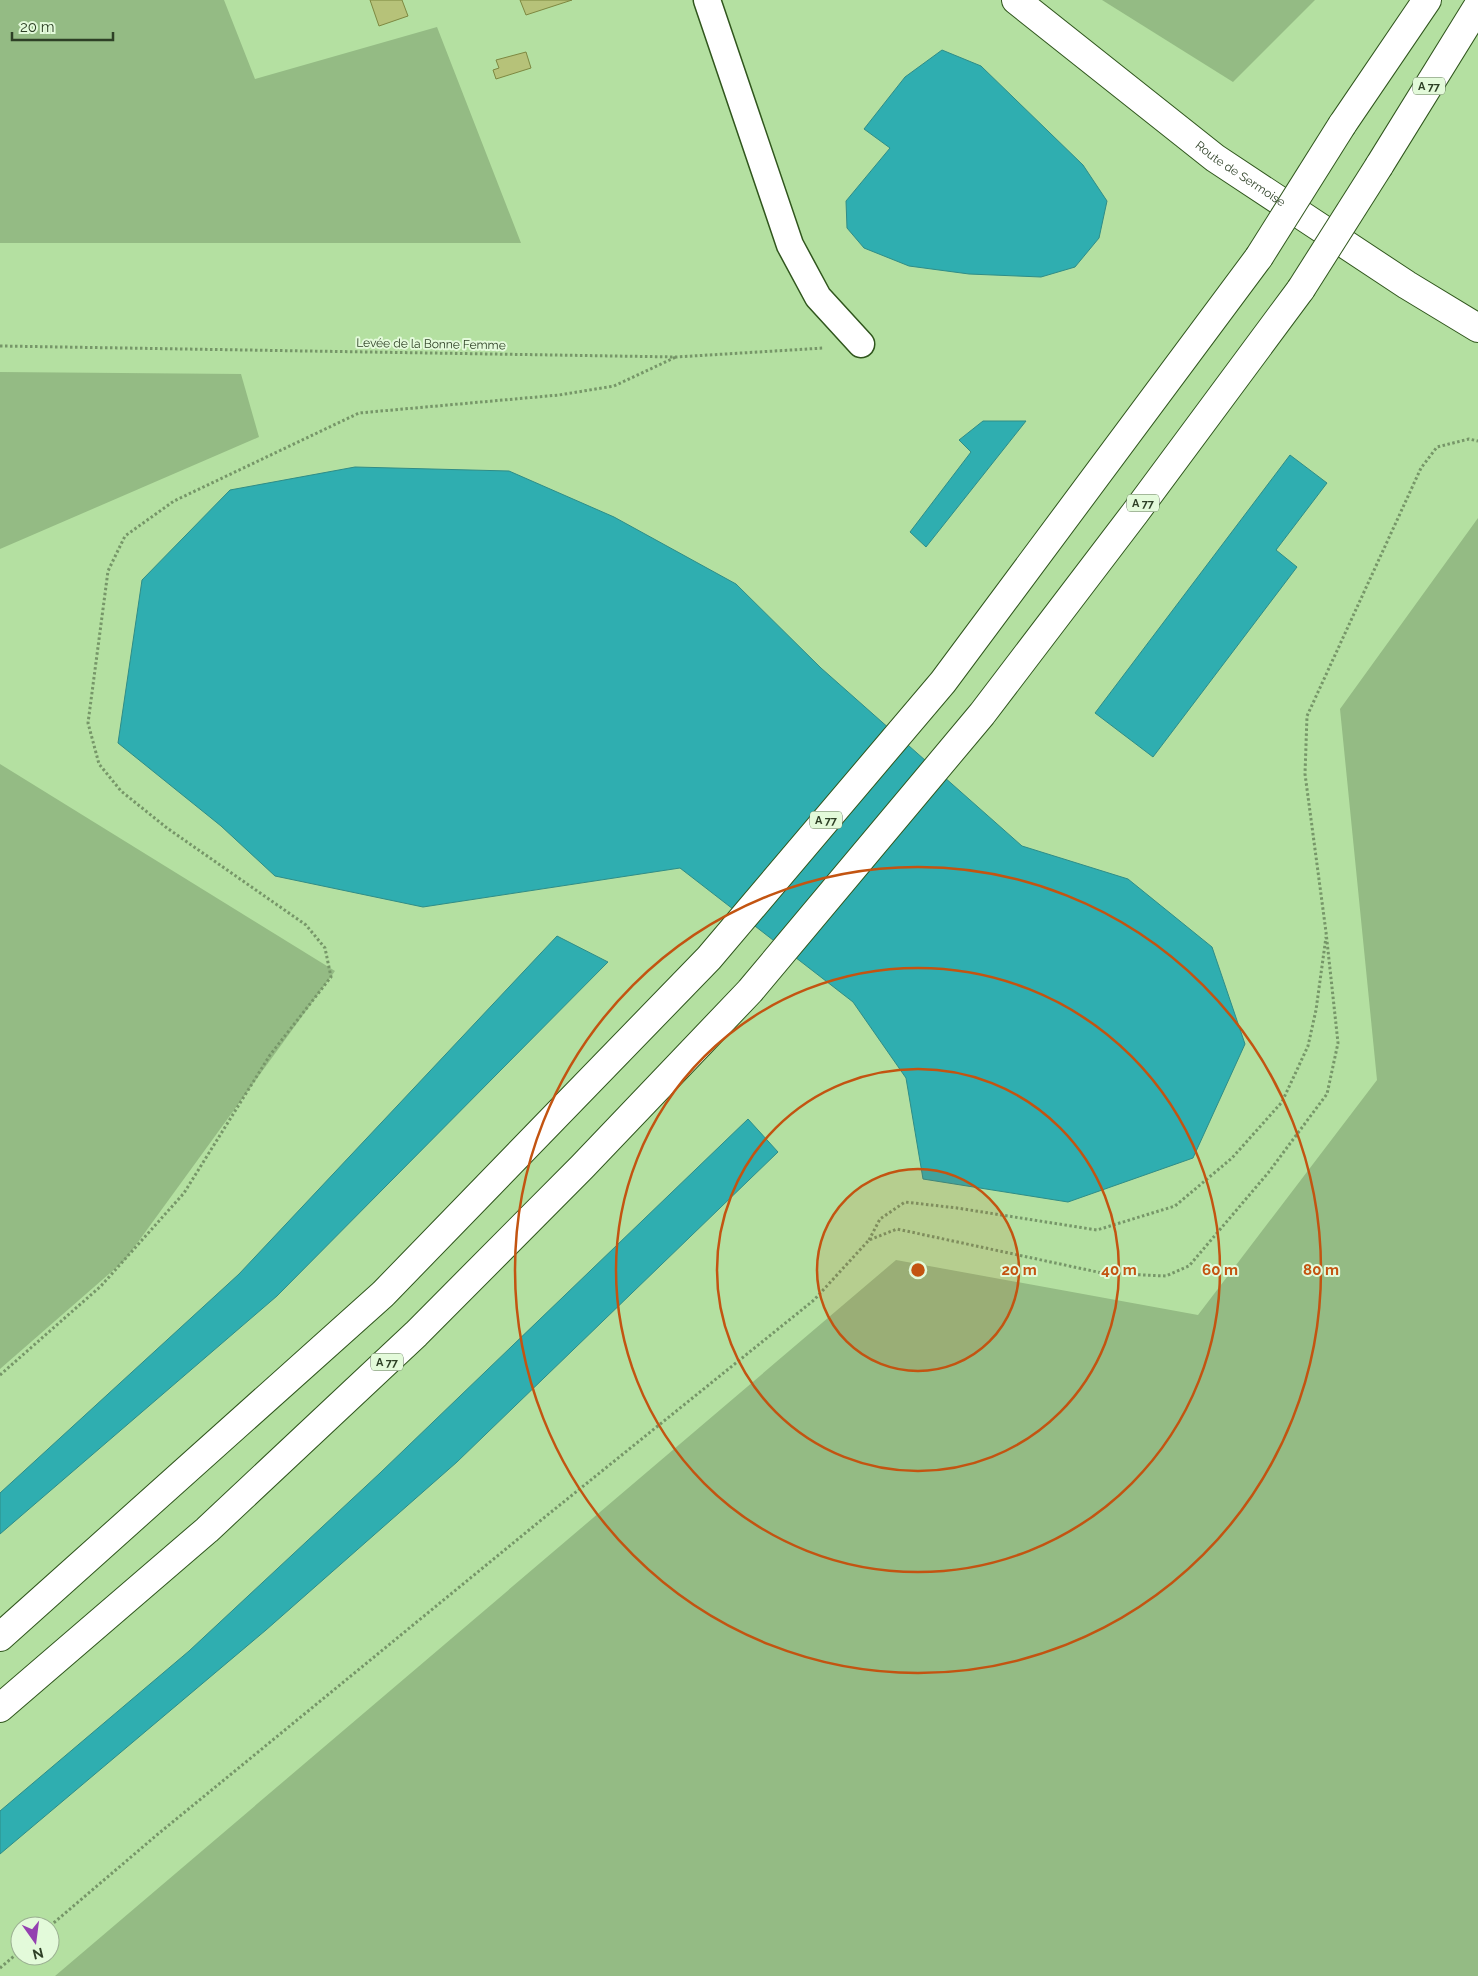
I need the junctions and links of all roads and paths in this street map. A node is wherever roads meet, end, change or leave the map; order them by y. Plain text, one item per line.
1 (708, 0) edge
2 (1016, 0) edge
3 (1426, 0) edge
4 (1478, 6) edge
5 (1478, 328) edge
6 (861, 344) joint
7 (0, 346) edge
8 (676, 357) junction
9 (1478, 441) edge
10 (1326, 932) junction
11 (868, 1240) junction
12 (0, 1375) edge
13 (0, 1637) edge
14 (0, 1708) edge
15 (60, 1917) edge
16 (10, 1960) edge
17 (0, 1968) edge

1 - 6 street
2 - 5 main road, Route de Sermoise
3 - 13 main road, A 77, bridge
4 - 14 main road, A 77, bridge
6 - 8 path, Levée de la Bonne Femme
7 - 8 path, Levée de la Bonne Femme
8 - 12 path
9 - 10 path
10 - 11 path
10 - 11 path
11 - 15 path
16 - 17 path

